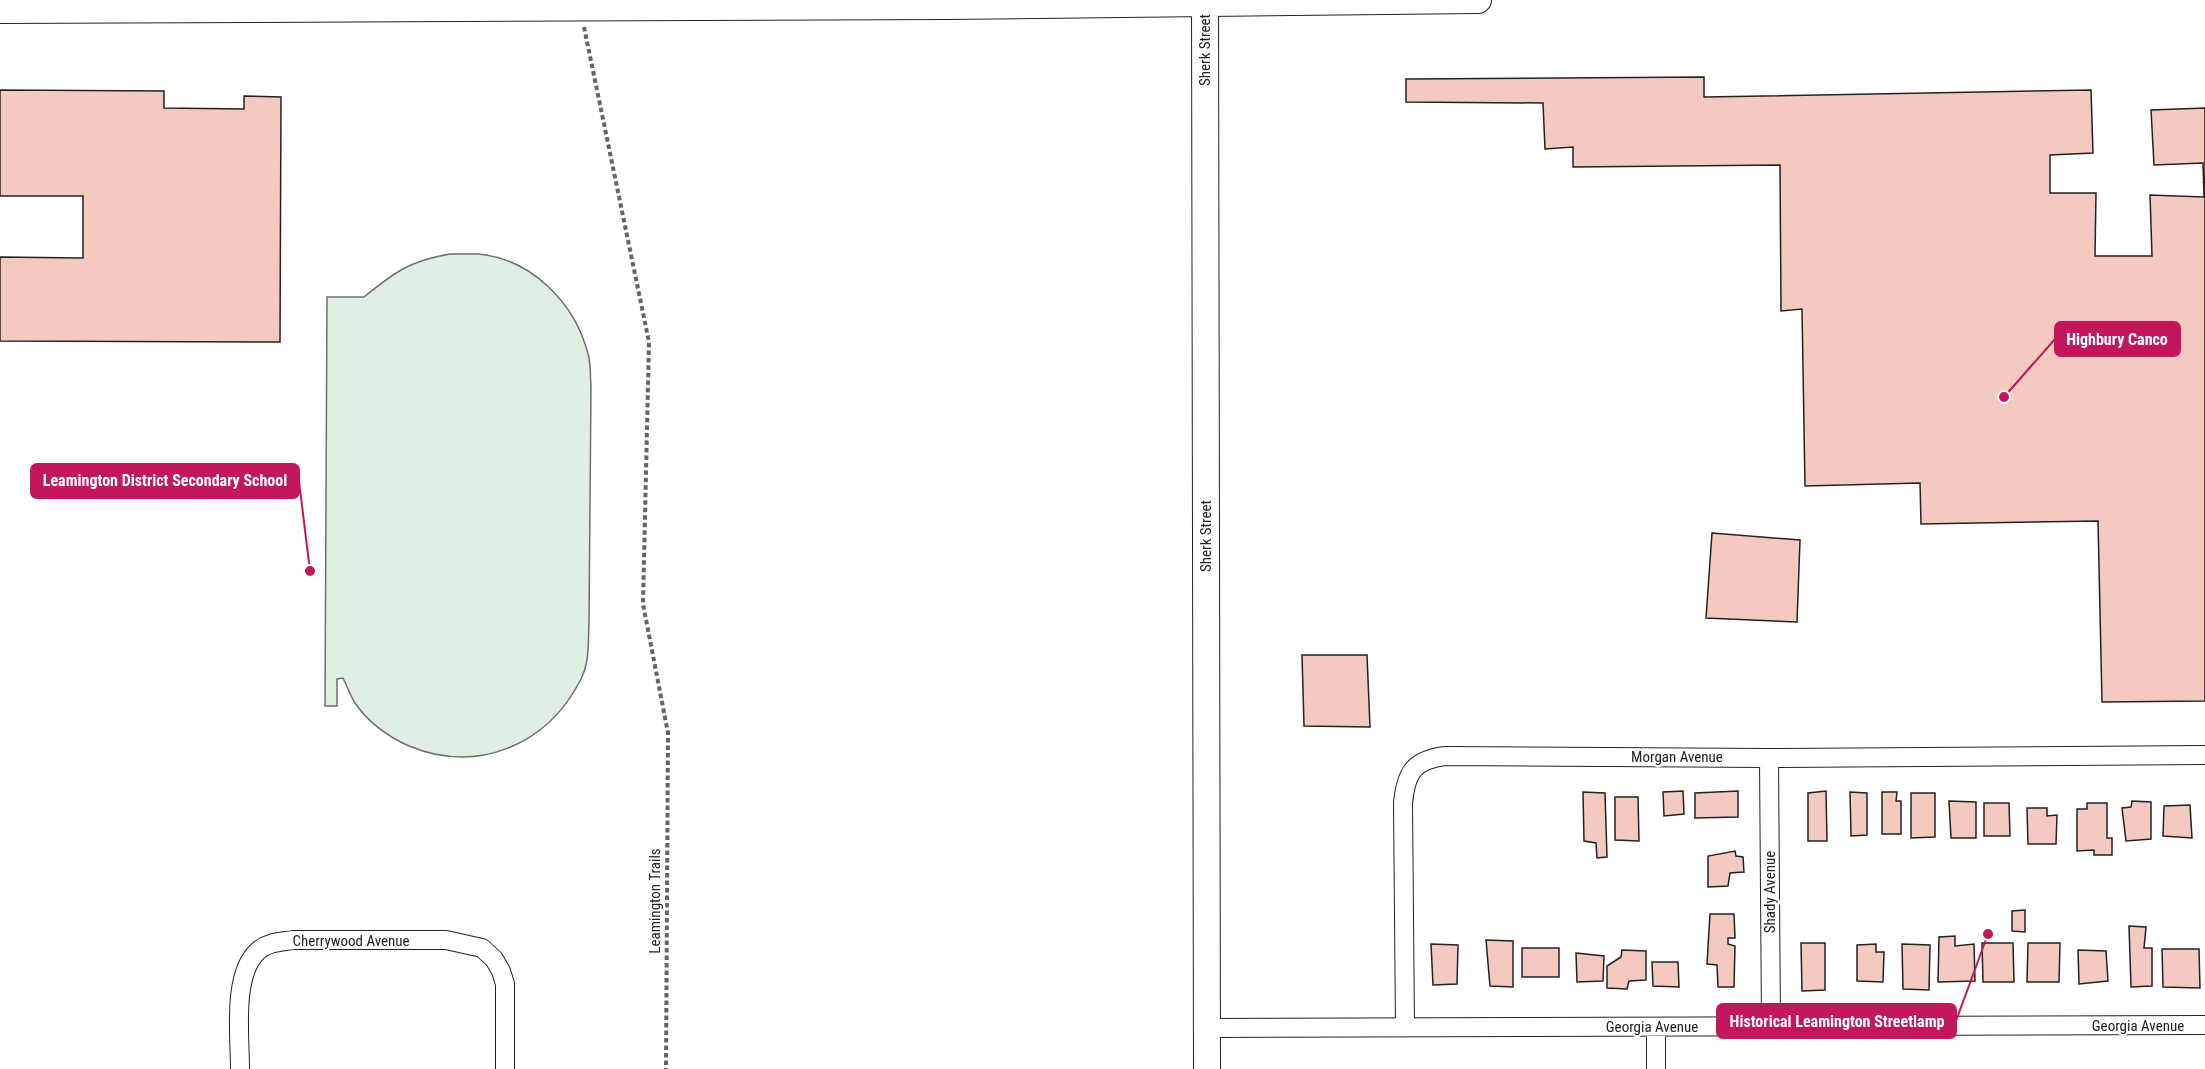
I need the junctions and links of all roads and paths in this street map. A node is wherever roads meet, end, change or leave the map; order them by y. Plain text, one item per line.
1 (1407, 0) edge
2 (1478, 0) edge
3 (1105, 2) edge
4 (1205, 3) junction
5 (355, 4) edge
6 (580, 7) junction
7 (0, 10) edge
8 (2205, 755) edge
9 (1769, 758) junction
10 (2205, 1025) edge
11 (1771, 1026) junction
12 (1405, 1027) junction
13 (1656, 1027) junction
14 (1207, 1028) junction
15 (240, 1069) edge
16 (504, 1069) edge
17 (666, 1069) edge
18 (1207, 1069) edge
19 (1656, 1069) edge

1 - 2 main road
1 - 4 main road
3 - 4 main road
3 - 6 main road
4 - 14 main road, Sherk Street
5 - 6 main road
5 - 7 main road
6 - 17 path, Leamington Trails
8 - 9 street, Morgan Avenue
9 - 11 street, Shady Avenue
9 - 12 street, Morgan Avenue
10 - 11 street, Georgia Avenue
11 - 13 street, Georgia Avenue
12 - 13 street, Georgia Avenue
12 - 14 street, Georgia Avenue
13 - 19 street
14 - 18 main road, Sherk Street
15 - 16 street, Cherrywood Avenue

